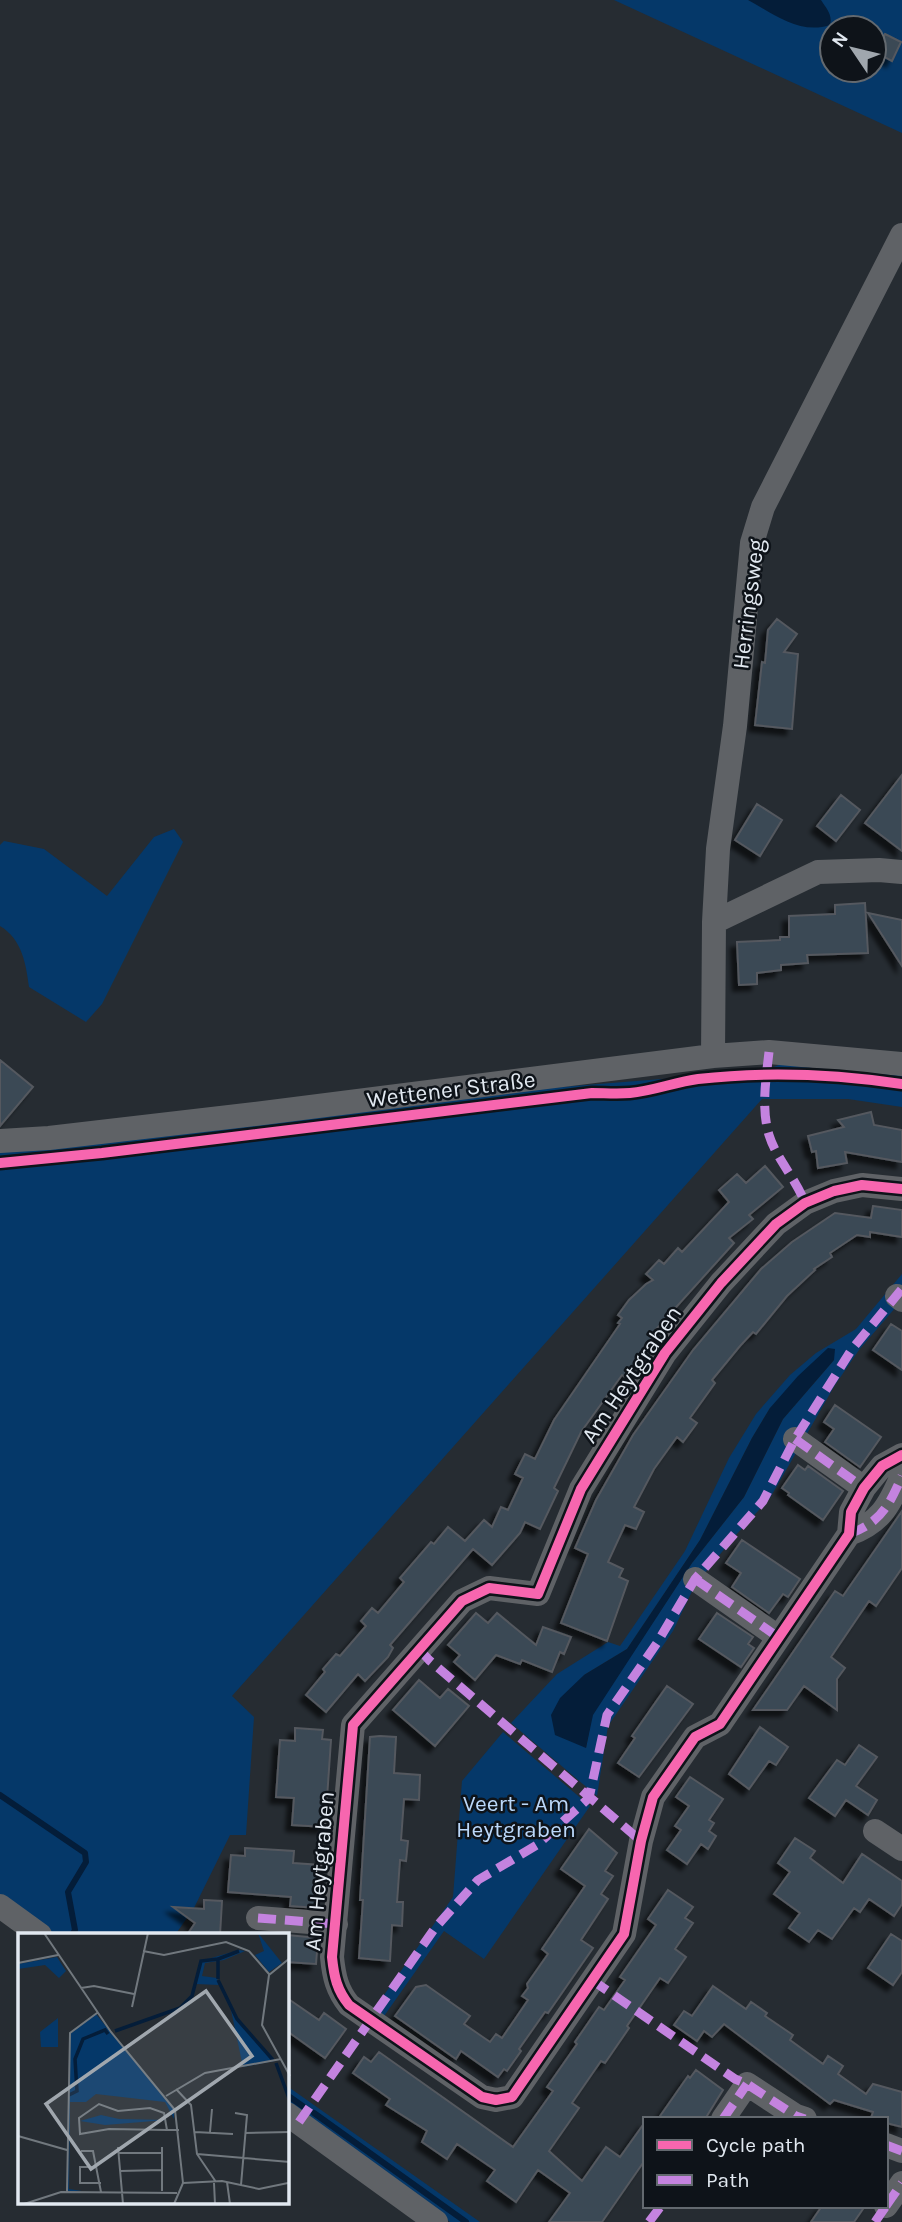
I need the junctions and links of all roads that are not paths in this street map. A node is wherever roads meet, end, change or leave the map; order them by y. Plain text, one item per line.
1 (902, 234) edge
2 (902, 872) edge
3 (714, 922) junction
4 (713, 1056) junction
5 (902, 1064) edge
6 (0, 1141) edge
7 (902, 1189) edge
8 (795, 1439) dead end
9 (902, 1455) edge
10 (902, 1476) edge
11 (864, 1488) junction
12 (849, 1534) junction
13 (695, 1579) dead end
14 (778, 1637) junction
15 (875, 1831) dead end
16 (902, 1849) edge
17 (0, 1906) edge
18 (258, 1918) dead end
19 (336, 1924) junction
20 (37, 1933) edge
21 (289, 2115) edge
22 (724, 2117) edge
23 (799, 2117) edge
24 (902, 2183) edge
25 (888, 2203) edge
26 (436, 2222) edge

1 - 3 street, Herringsweg
2 - 3 street
3 - 4 street, Herringsweg
4 - 5 street, Wettener Straße
4 - 6 street, Wettener Straße
7 - 19 street, Am Heytgraben
8 - 11 street
9 - 11 street, Am Heytgraben
10 - 12 street, Am Heytgraben
11 - 12 street, Am Heytgraben
12 - 14 street, Am Heytgraben
13 - 14 street
14 - 19 street, Am Heytgraben
15 - 16 street
17 - 20 street
18 - 19 street, Am Heytgraben
21 - 26 street
22 - 23 street
24 - 25 street

